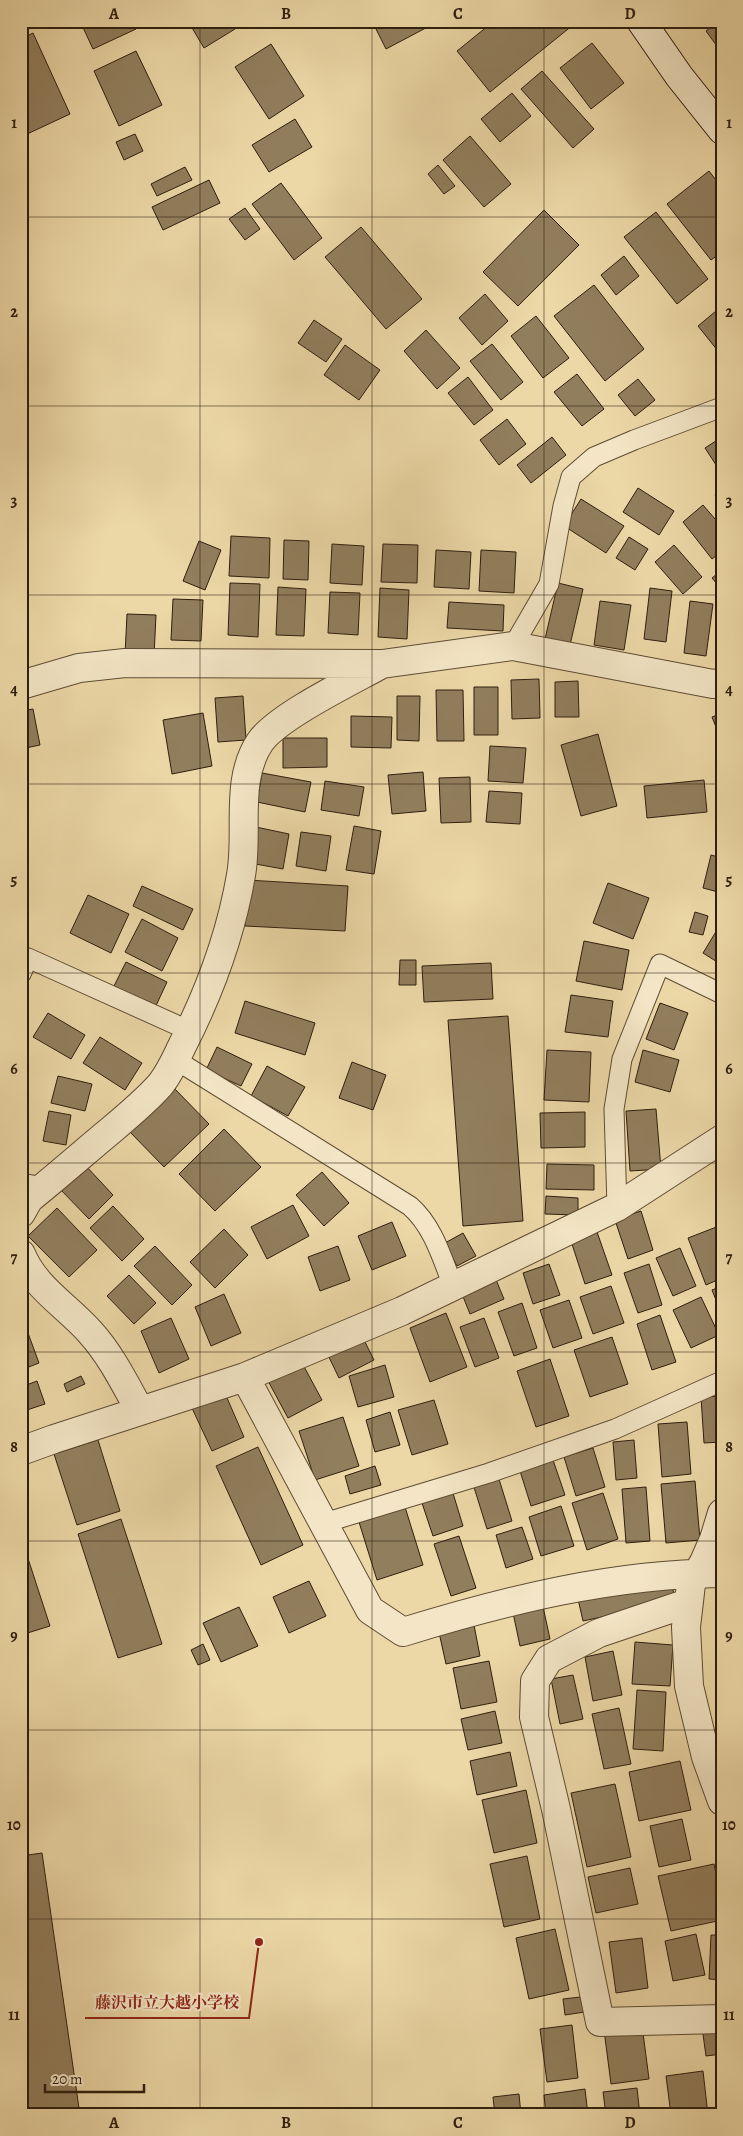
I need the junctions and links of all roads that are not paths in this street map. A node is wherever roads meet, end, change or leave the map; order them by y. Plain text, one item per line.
1 (641, 21) edge
2 (719, 123) edge
3 (722, 407) edge
4 (513, 646) junction
5 (382, 664) junction
6 (722, 683) edge
7 (21, 685) edge
8 (21, 974) edge
9 (722, 994) edge
10 (190, 1031) junction
11 (176, 1060) junction
12 (722, 1139) edge
13 (33, 1185) edge
14 (617, 1207) junction
15 (21, 1213) edge
16 (21, 1254) edge
17 (453, 1286) junction
18 (245, 1377) junction
19 (722, 1381) edge
20 (140, 1411) junction
21 (21, 1452) edge
22 (722, 1513) edge
23 (324, 1523) junction
24 (709, 1573) edge
25 (688, 1603) junction
26 (722, 1801) edge
27 (722, 2019) edge

1 - 2 street
3 - 4 lane
4 - 5 street
4 - 6 street
5 - 7 street
5 - 10 street
8 - 10 lane
9 - 14 lane
10 - 11 street
11 - 13 street
11 - 17 lane
12 - 14 street
13 - 15 street
14 - 17 street
16 - 20 street
17 - 18 street
18 - 20 street
18 - 23 street
19 - 23 lane
20 - 21 street
22 - 24 street
23 - 24 street
24 - 25 street
25 - 26 street
25 - 27 street

